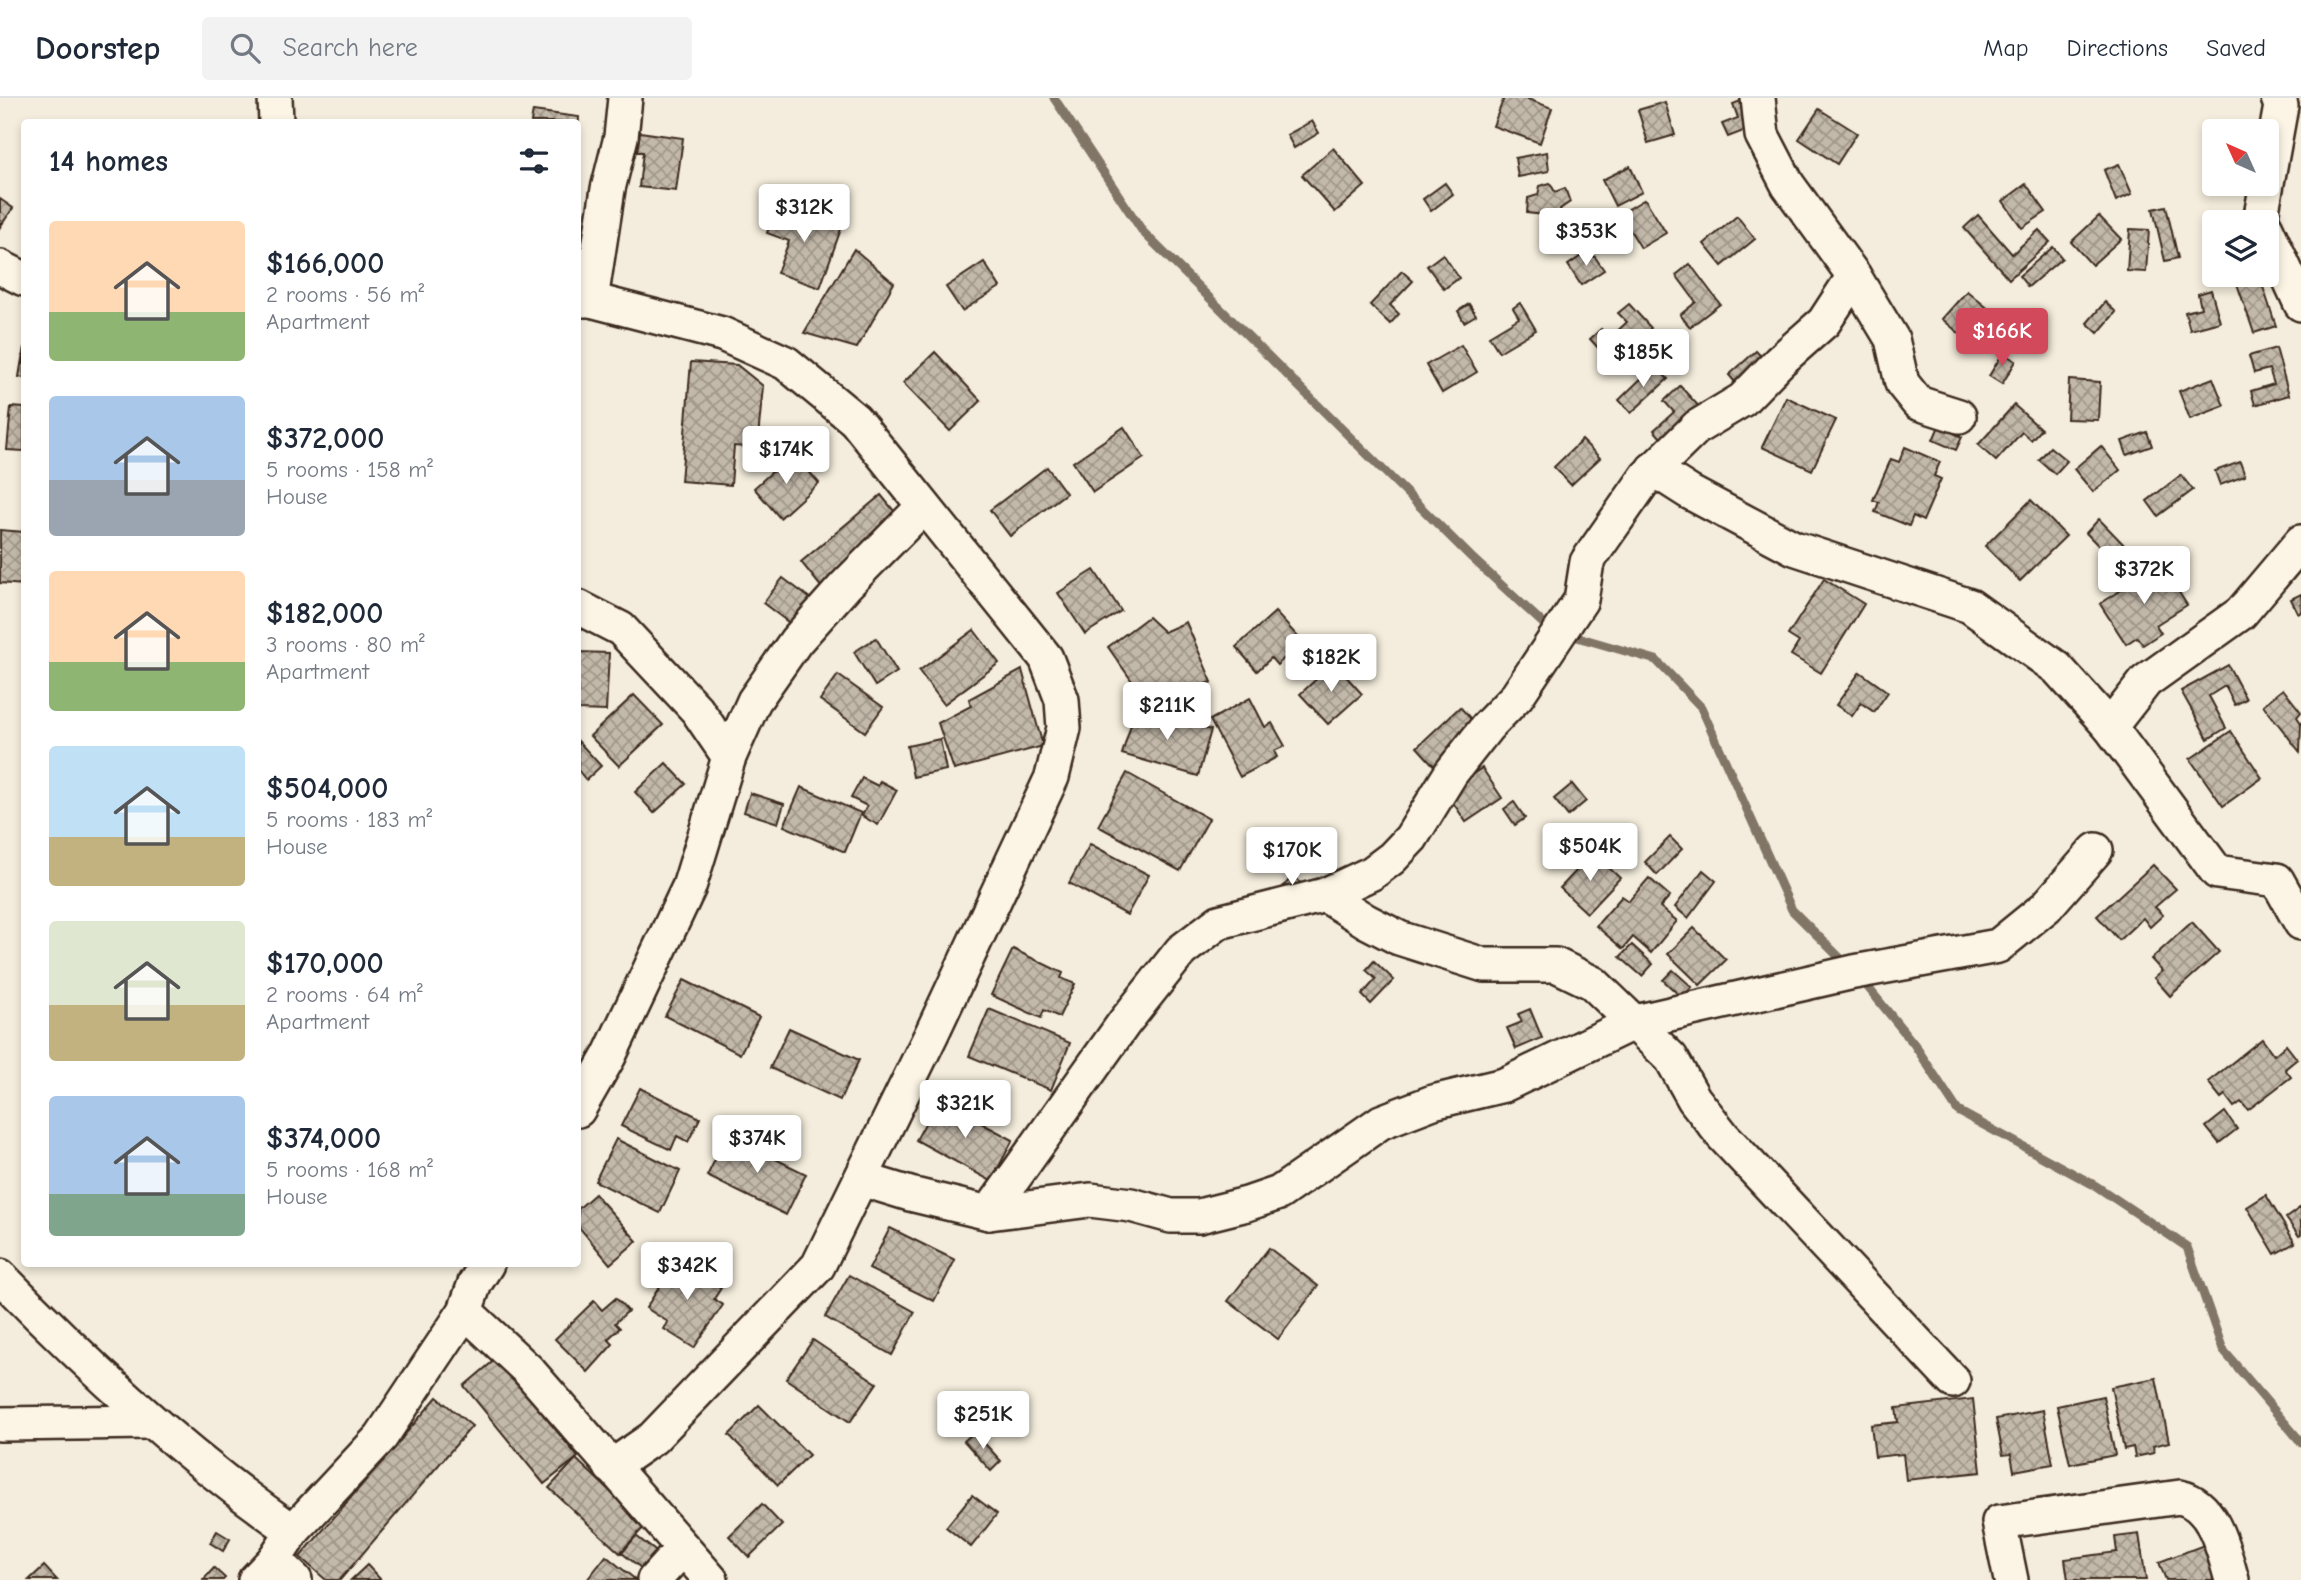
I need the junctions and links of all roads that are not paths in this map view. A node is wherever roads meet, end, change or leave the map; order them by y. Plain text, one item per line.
1 (275, 98) edge
2 (625, 98) edge
3 (1758, 98) edge
4 (2278, 98) edge
5 (276, 119) edge
6 (2262, 210) edge
7 (2279, 256) edge
8 (0, 267) edge
9 (1854, 276) junction
10 (21, 278) edge
11 (584, 300) edge
12 (2301, 304) edge
13 (1959, 416) dead end
14 (1653, 469) junction
15 (923, 507) junction
16 (2301, 542) edge
17 (581, 609) edge
18 (2110, 727) junction
19 (729, 757) junction
20 (2096, 850) dead end
21 (1325, 895) junction
22 (2301, 923) edge
23 (1635, 1021) junction
24 (581, 1105) edge
25 (861, 1179) junction
26 (989, 1213) junction
27 (0, 1276) edge
28 (472, 1280) edge
29 (1953, 1381) dead end
30 (150, 1422) junction
31 (0, 1424) edge
32 (611, 1467) junction
33 (293, 1531) junction
34 (683, 1548) junction
35 (275, 1573) edge
36 (654, 1580) edge
37 (711, 1580) edge
38 (2011, 1580) edge
39 (2232, 1580) edge

1 - 5 street
2 - 11 street
3 - 9 street
4 - 6 street
7 - 12 street
8 - 10 street
9 - 13 street
9 - 14 street
11 - 15 street
14 - 18 street
14 - 21 street
15 - 19 street
15 - 25 street
16 - 18 street
17 - 19 street
18 - 22 street
19 - 24 street
20 - 23 street
21 - 23 street
21 - 26 street
23 - 26 street
23 - 29 street
25 - 26 street
25 - 32 street
27 - 30 street
28 - 32 street
28 - 33 street
30 - 31 street
30 - 33 street
32 - 34 street
33 - 35 street
34 - 36 street
34 - 37 street
38 - 39 street

